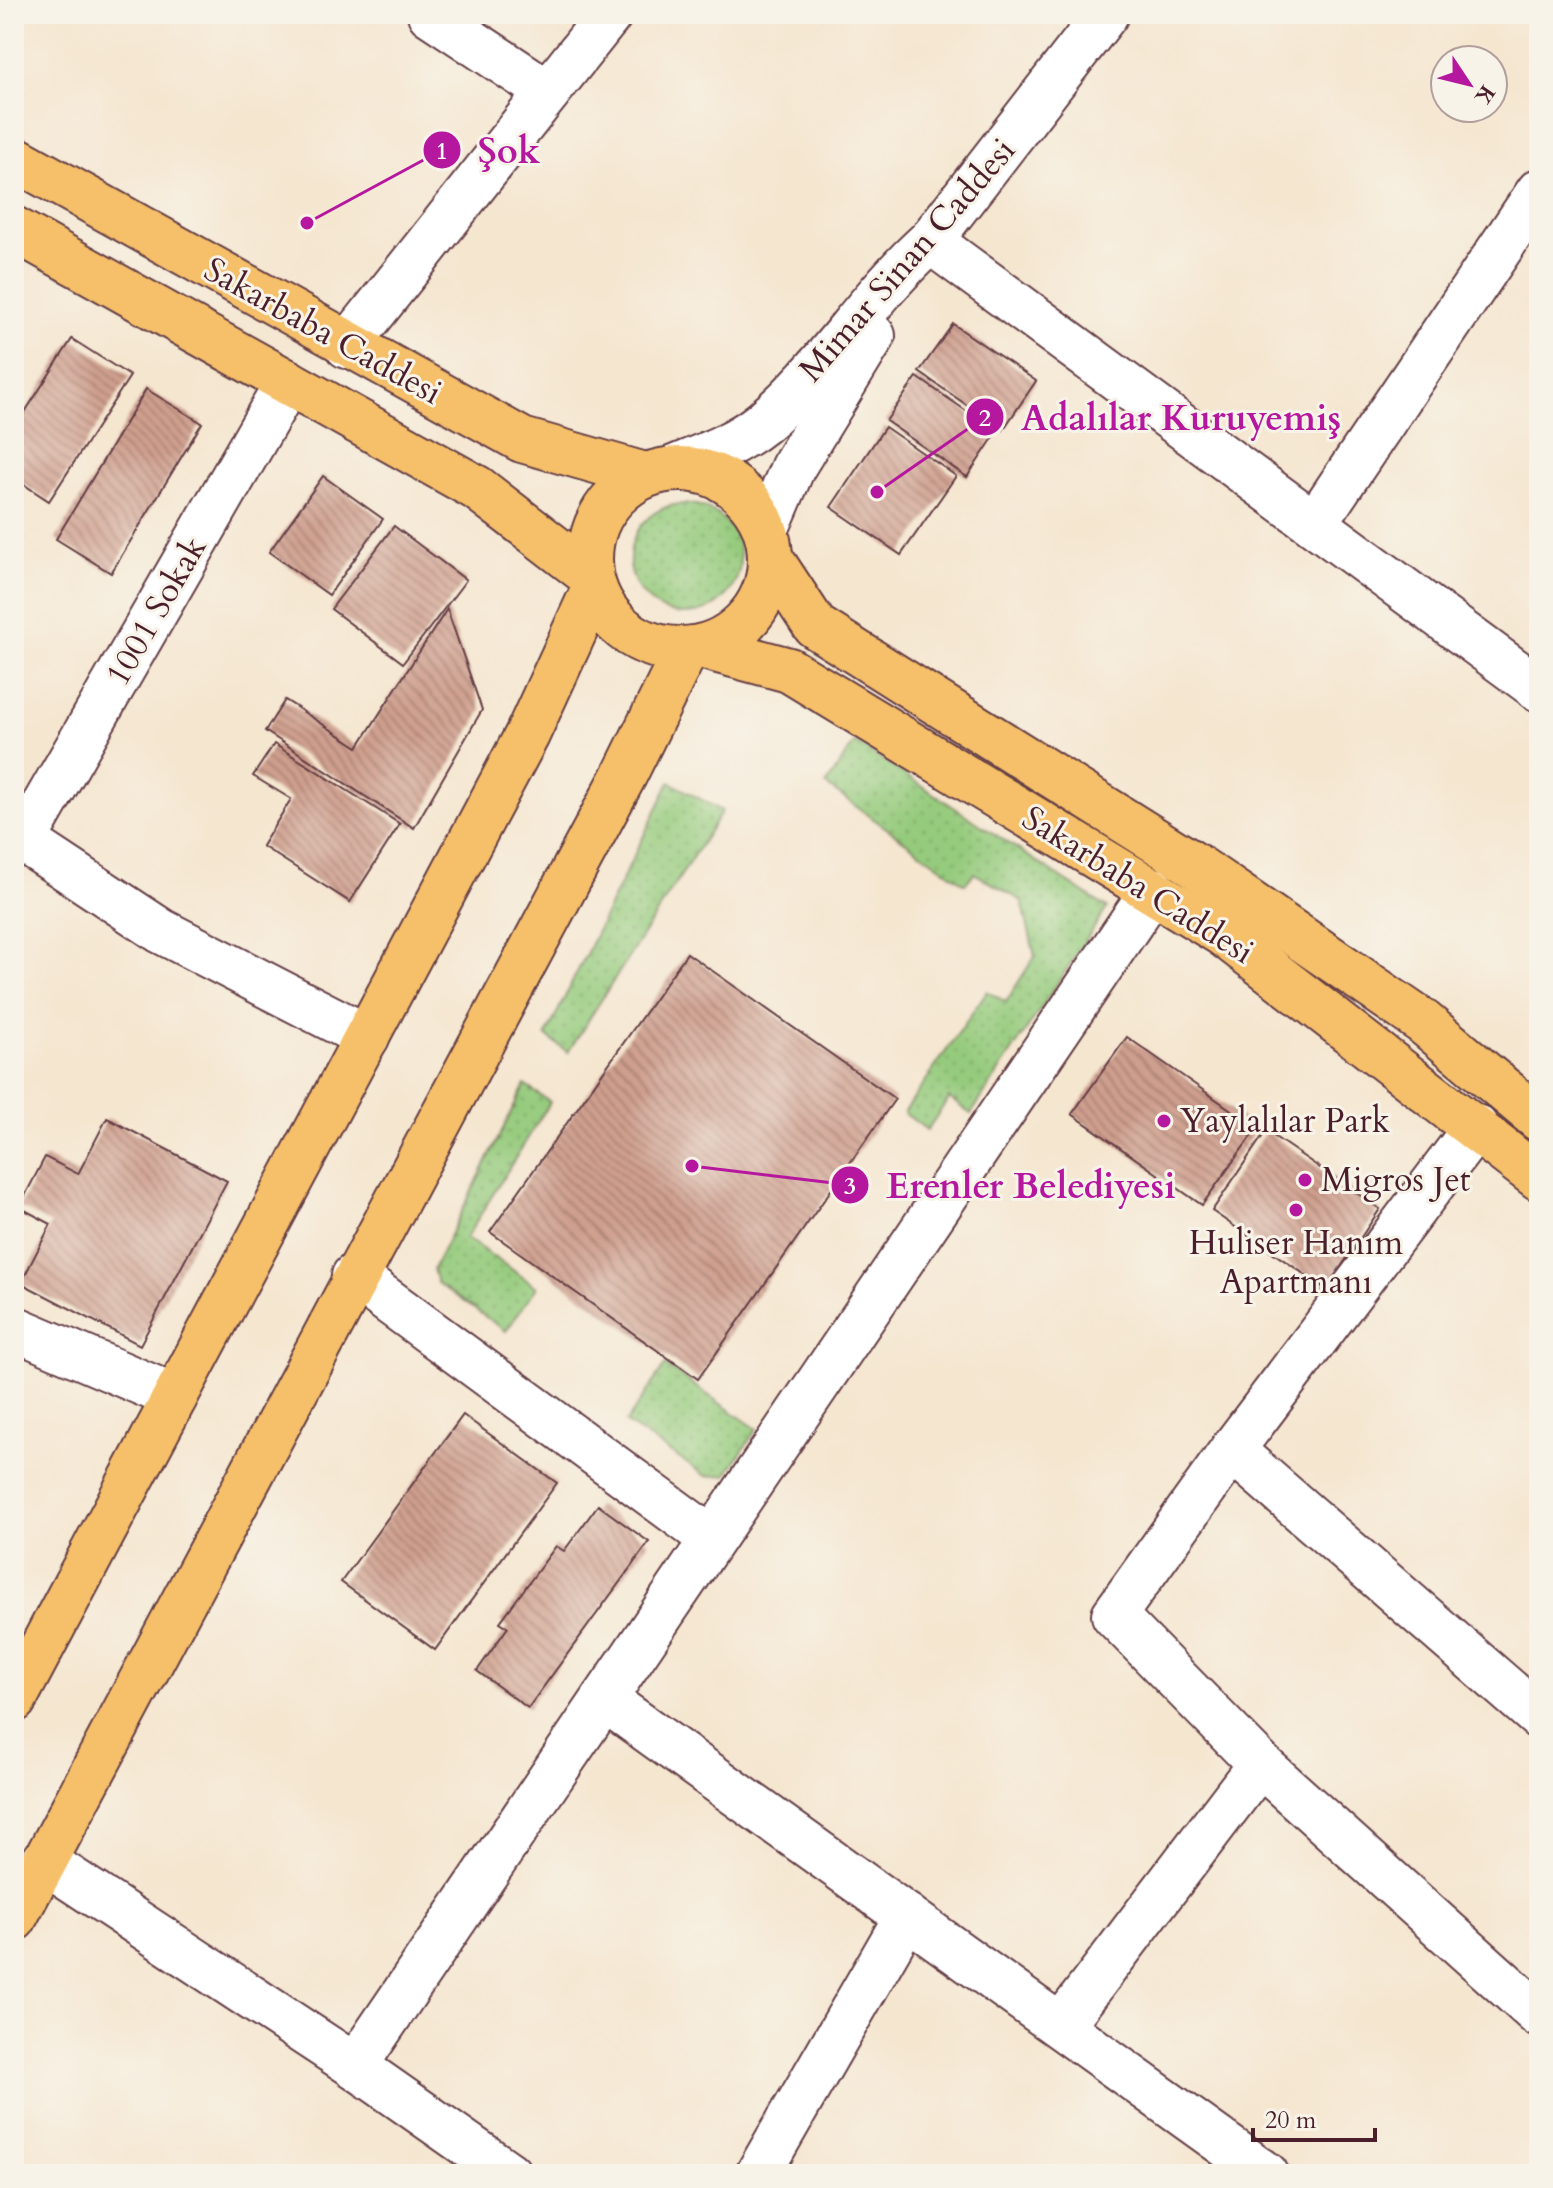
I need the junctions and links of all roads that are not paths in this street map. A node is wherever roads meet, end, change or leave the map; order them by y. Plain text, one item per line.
1 (430, 14) edge
2 (610, 14) edge
3 (1106, 14) edge
4 (548, 92) junction
5 (14, 158) edge
6 (1539, 191) edge
7 (14, 229) edge
8 (930, 241) junction
9 (347, 346) junction
10 (288, 382) junction
11 (660, 472) junction
12 (1315, 523) junction
13 (768, 544) junction
14 (592, 582) junction
15 (695, 648) junction
16 (1539, 689) edge
17 (17, 838) edge
18 (1153, 890) junction
19 (367, 1037) junction
20 (1539, 1119) edge
21 (1476, 1127) junction
22 (1539, 1178) edge
23 (354, 1276) junction
24 (14, 1328) edge
25 (175, 1397) junction
26 (1232, 1450) junction
27 (712, 1539) junction
28 (604, 1699) junction
29 (14, 1700) edge
30 (1539, 1717) edge
31 (1260, 1764) junction
32 (44, 1861) junction
33 (907, 1916) junction
34 (14, 1919) edge
35 (1539, 2015) edge
36 (1061, 2026) junction
37 (355, 2066) junction
38 (509, 2174) edge
39 (758, 2174) edge
40 (1266, 2174) edge

1 - 4 street
2 - 4 street
3 - 8 street, Mimar Sinan Caddesi
4 - 9 street
5 - 9 main road, Sakarbaba Caddesi
6 - 12 street
7 - 10 main road, Sakarbaba Caddesi
8 - 11 street, Mimar Sinan Caddesi
8 - 12 street
8 - 13 street
9 - 11 main road, Sakarbaba Caddesi
10 - 14 main road, Sakarbaba Caddesi
10 - 17 street, 1001 Sokak
11 - 13 main road
11 - 14 main road
12 - 16 street
13 - 15 main road
13 - 20 main road, Sakarbaba Caddesi
14 - 15 main road
14 - 19 main road
15 - 18 main road, Sakarbaba Caddesi
15 - 23 main road
17 - 19 street
18 - 21 main road, Sakarbaba Caddesi
18 - 27 street
19 - 25 main road
21 - 22 main road, Sakarbaba Caddesi
21 - 26 street
23 - 27 street
23 - 32 main road
24 - 25 street
25 - 29 main road
26 - 30 street
26 - 31 street
27 - 28 street
28 - 33 street
28 - 37 street
31 - 35 street
31 - 36 street
32 - 34 main road
32 - 37 street
33 - 36 street
33 - 39 street
36 - 40 street
37 - 38 street

